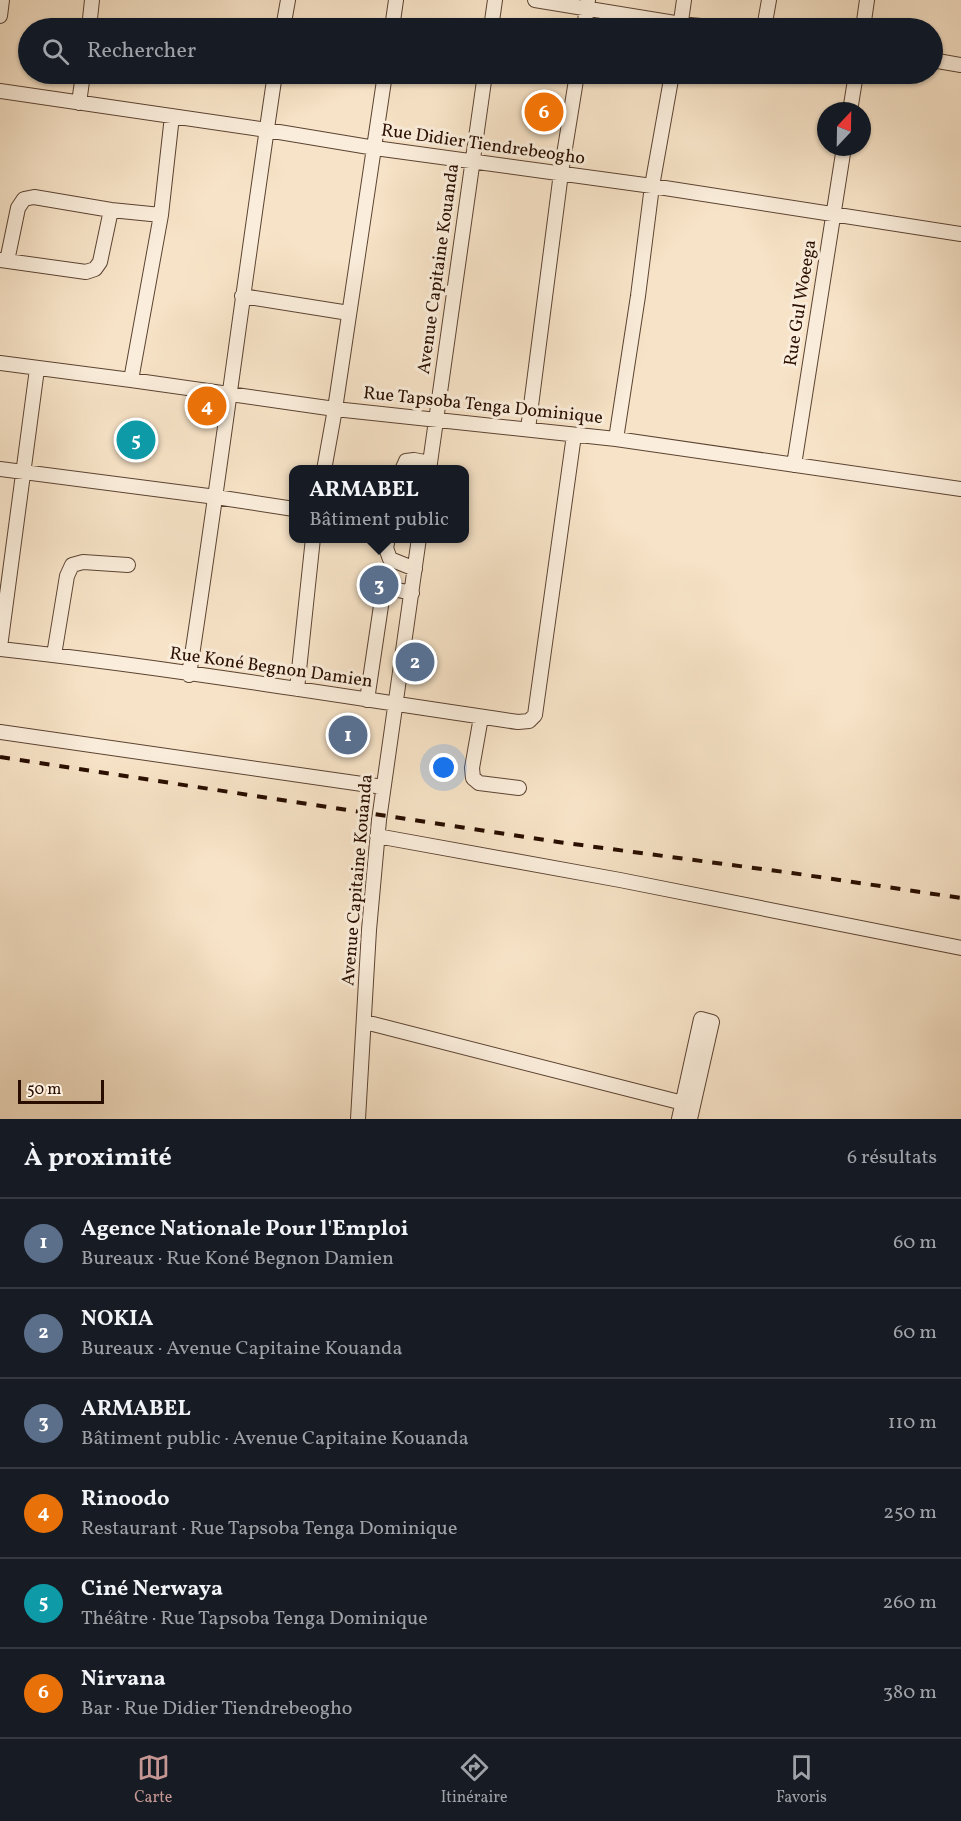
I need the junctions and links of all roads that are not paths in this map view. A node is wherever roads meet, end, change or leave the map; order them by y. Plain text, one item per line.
1 (2, 0) edge
2 (92, 0) edge
3 (288, 0) edge
4 (396, 0) edge
5 (495, 0) edge
6 (535, 0) edge
7 (684, 0) edge
8 (769, 0) edge
9 (867, 0) edge
10 (587, 4) edge
11 (0, 16) edge
12 (90, 18) edge
13 (285, 18) edge
14 (393, 18) edge
15 (492, 18) edge
16 (647, 18) edge
17 (682, 18) edge
18 (766, 18) edge
19 (864, 18) edge
20 (943, 61) edge
21 (961, 64) edge
22 (82, 84) edge
23 (274, 84) edge
24 (384, 84) edge
25 (483, 84) edge
26 (575, 84) edge
27 (670, 84) edge
28 (854, 84) edge
29 (0, 91) edge
30 (851, 102) edge
31 (79, 103) junction
32 (172, 116) junction
33 (267, 130) junction
34 (375, 148) junction
35 (843, 156) edge
36 (473, 162) junction
37 (561, 173) junction
38 (652, 186) junction
39 (111, 210) junction
40 (833, 214) junction
41 (161, 215) junction
42 (961, 234) edge
43 (4, 260) edge
44 (242, 296) junction
45 (349, 313) junction
46 (0, 363) edge
47 (37, 369) junction
48 (131, 380) junction
49 (230, 395) junction
50 (335, 409) junction
51 (436, 419) junction
52 (528, 429) junction
53 (574, 435) junction
54 (616, 439) junction
55 (325, 465) edge
56 (404, 465) edge
57 (426, 465) edge
58 (429, 465) edge
59 (794, 465) junction
60 (0, 469) edge
61 (24, 472) junction
62 (961, 489) edge
63 (216, 497) junction
64 (289, 509) edge
65 (312, 543) edge
66 (387, 543) edge
67 (418, 543) edge
68 (128, 565) dead end
69 (415, 569) junction
70 (412, 593) junction
71 (0, 648) edge
72 (54, 655) junction
73 (189, 675) junction
74 (297, 689) junction
75 (367, 700) junction
76 (396, 704) junction
77 (481, 717) junction
78 (0, 732) edge
79 (383, 787) junction
80 (519, 788) dead end
81 (377, 836) junction
82 (961, 948) edge
83 (365, 1023) junction
84 (683, 1103) junction
85 (358, 1119) edge
86 (679, 1119) edge
87 (690, 1119) edge

1 - 11 street
2 - 12 street
3 - 13 street
4 - 14 street
5 - 15 street
6 - 10 street
7 - 17 street
8 - 18 street
9 - 19 street
10 - 16 street
20 - 21 street
22 - 31 street
23 - 33 street
24 - 34 street
25 - 36 street, Avenue Capitaine Kouanda
26 - 37 street
27 - 38 street
28 - 30 street
29 - 31 street, Rue Didier Tiendrebeogho
31 - 32 street, Rue Didier Tiendrebeogho
32 - 33 street, Rue Didier Tiendrebeogho
32 - 41 street
33 - 34 street, Rue Didier Tiendrebeogho
33 - 44 street
34 - 36 street, Rue Didier Tiendrebeogho
34 - 45 street
35 - 40 street, Rue Gul Woeega
36 - 37 street, Rue Didier Tiendrebeogho
36 - 51 street, Avenue Capitaine Kouanda
37 - 38 street, Rue Didier Tiendrebeogho
37 - 52 street
38 - 40 street, Rue Didier Tiendrebeogho
38 - 54 street
39 - 41 street
39 - 43 street
39 - 43 street
40 - 42 street, Rue Didier Tiendrebeogho
40 - 59 street, Rue Gul Woeega
41 - 48 street
44 - 45 street
44 - 49 street
45 - 50 street
46 - 47 street, Rue Tapsoba Tenga Dominique
47 - 48 street, Rue Tapsoba Tenga Dominique
47 - 61 street
48 - 49 street, Rue Tapsoba Tenga Dominique
49 - 50 street, Rue Tapsoba Tenga Dominique
49 - 63 street
50 - 51 street, Rue Tapsoba Tenga Dominique
50 - 55 street
51 - 52 street, Rue Tapsoba Tenga Dominique
51 - 58 street, Avenue Capitaine Kouanda
52 - 53 street, Rue Tapsoba Tenga Dominique
53 - 54 street, Rue Tapsoba Tenga Dominique
53 - 77 street, Rue Koné Begnon Damien
54 - 59 street, Rue Tapsoba Tenga Dominique
56 - 57 street
59 - 62 street, Rue Tapsoba Tenga Dominique
60 - 61 street
61 - 63 street
61 - 71 street
63 - 64 street
63 - 73 street
65 - 74 street
66 - 69 street
67 - 69 street, Avenue Capitaine Kouanda
68 - 72 street
69 - 70 street, Avenue Capitaine Kouanda
70 - 75 street
70 - 76 street, Avenue Capitaine Kouanda
71 - 72 street, Rue Koné Begnon Damien
72 - 73 street, Rue Koné Begnon Damien
73 - 74 street, Rue Koné Begnon Damien
74 - 75 street, Rue Koné Begnon Damien
75 - 76 street, Rue Koné Begnon Damien
76 - 77 street, Rue Koné Begnon Damien
76 - 79 street, Avenue Capitaine Kouanda
77 - 80 street
78 - 79 street
79 - 81 street, Avenue Capitaine Kouanda
81 - 82 street
81 - 83 street, Avenue Capitaine Kouanda
83 - 84 street
83 - 85 street, Avenue Capitaine Kouanda
84 - 86 street
84 - 87 street

